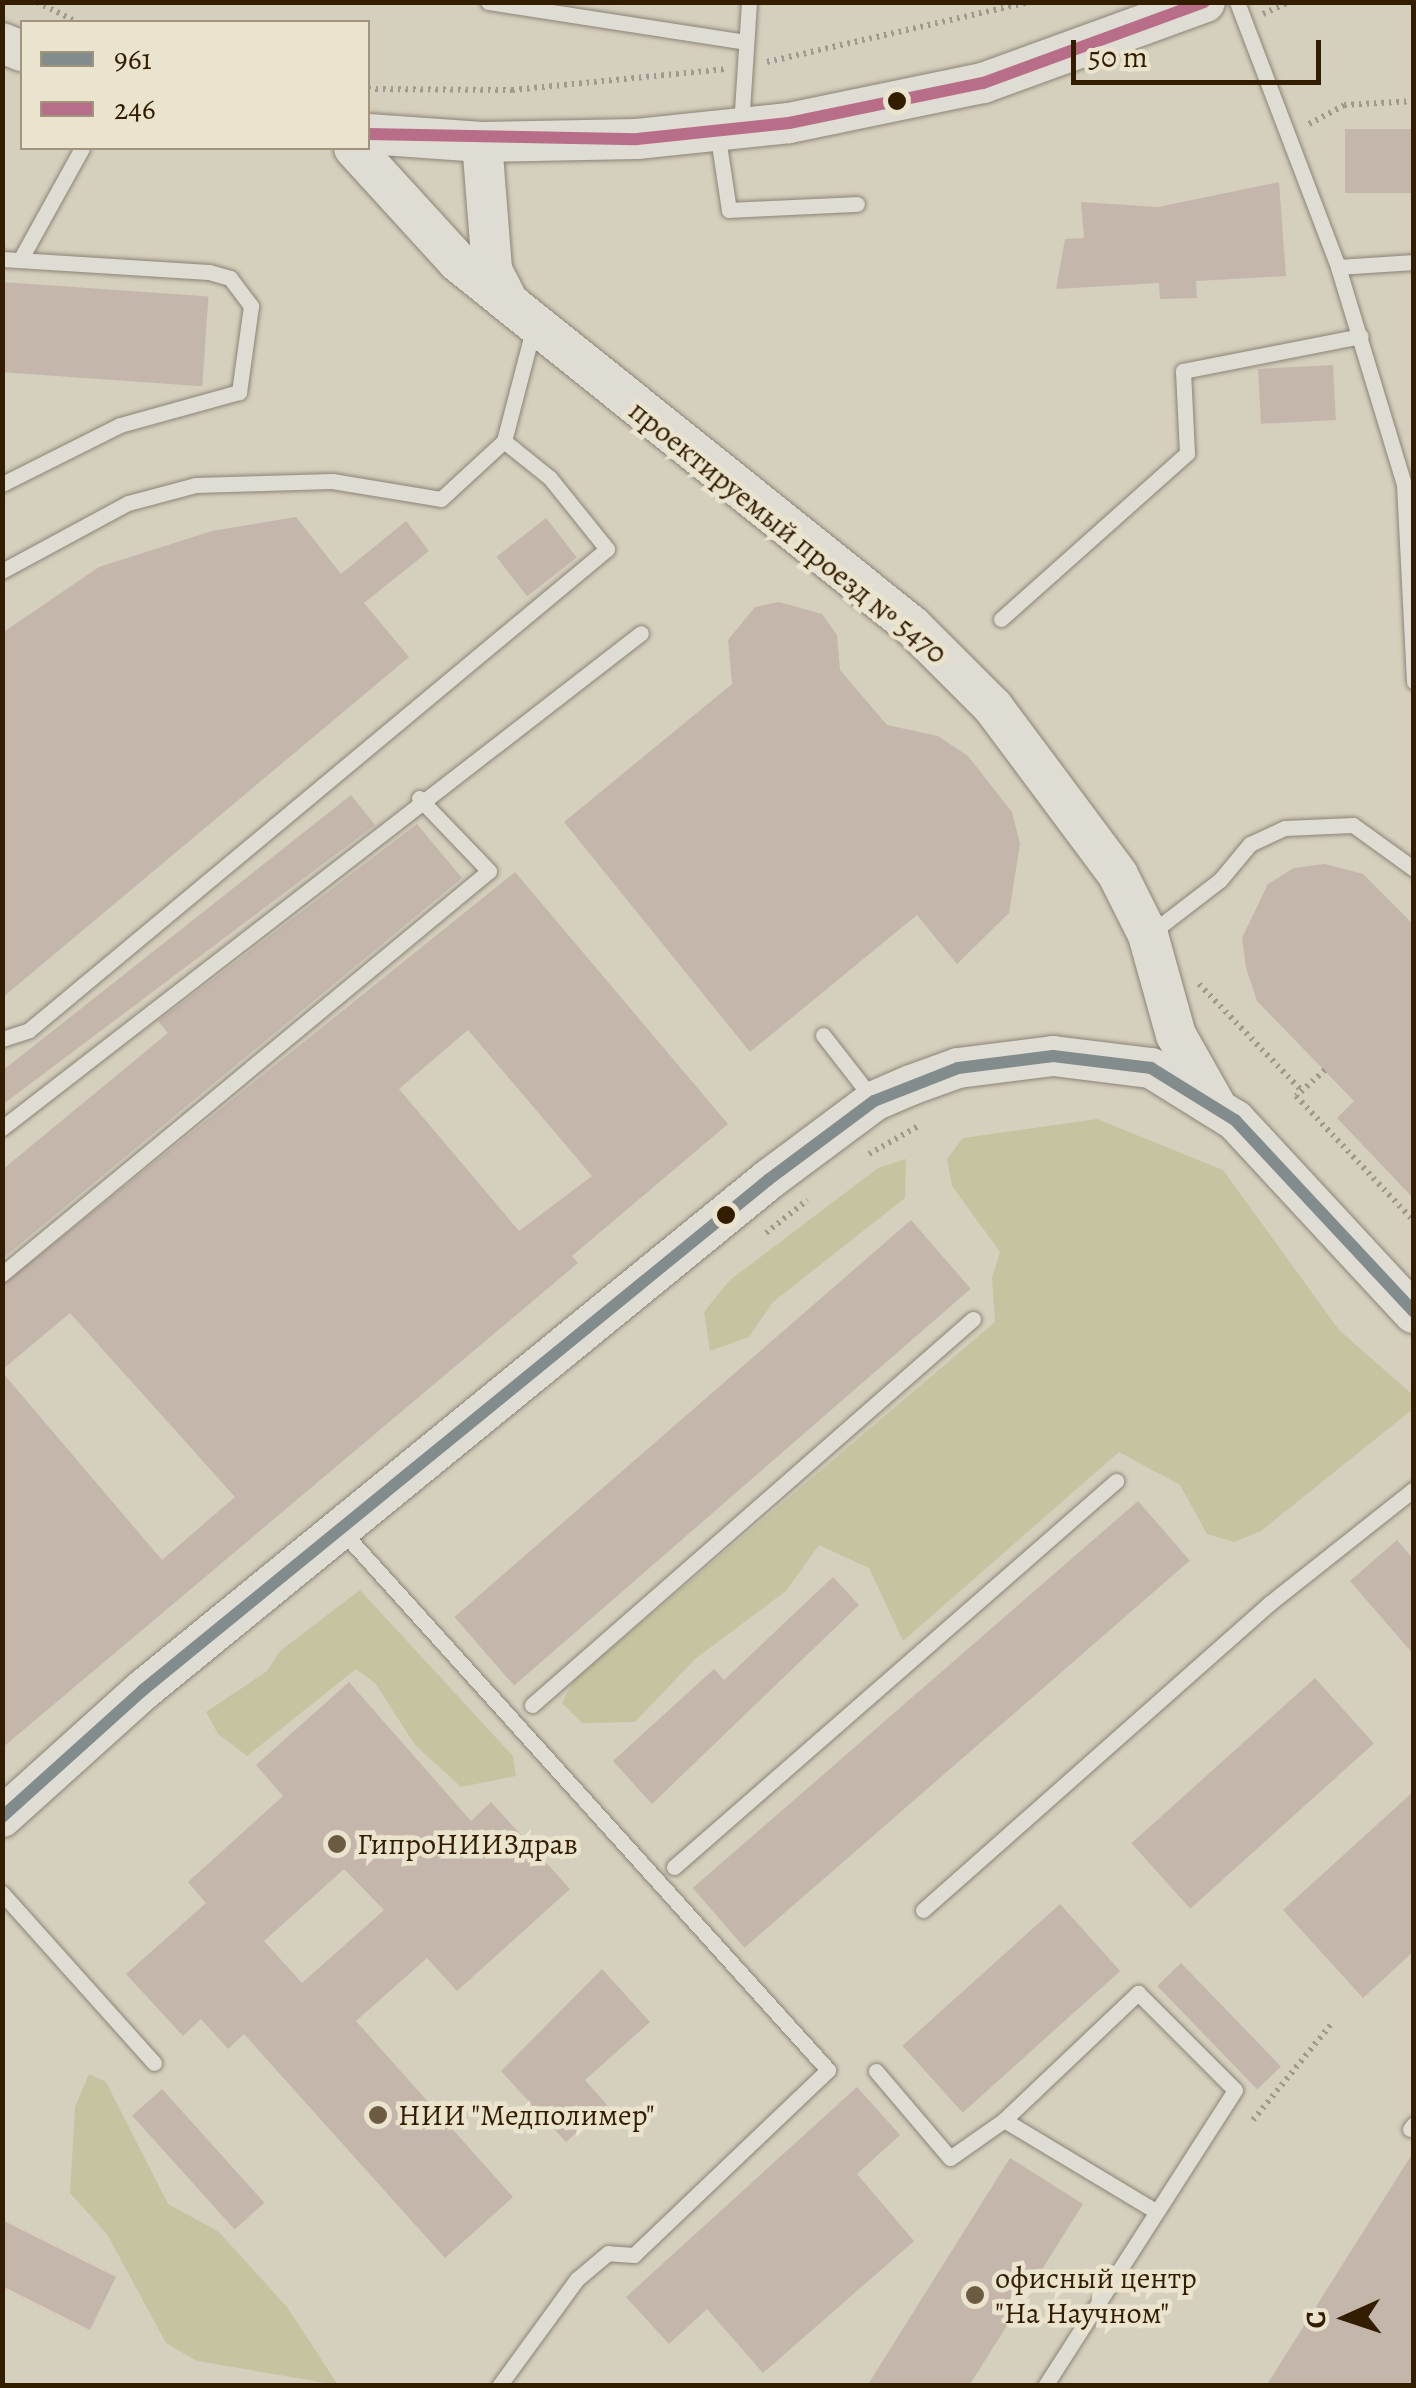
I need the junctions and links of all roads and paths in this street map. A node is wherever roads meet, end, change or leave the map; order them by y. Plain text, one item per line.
1 (37, 2) edge
2 (488, 2) edge
3 (749, 2) edge
4 (1030, 2) edge
5 (1205, 2) edge
6 (1237, 2) edge
7 (72, 20) edge
8 (746, 42) junction
9 (745, 67) junction
10 (370, 89) edge
11 (1414, 101) edge
12 (729, 131) junction
13 (370, 134) edge
14 (1290, 134) junction
15 (482, 142) junction
16 (81, 150) edge
17 (356, 150) edge
18 (857, 204) dead end
19 (2, 259) edge
20 (20, 260) junction
21 (1414, 262) edge
22 (1338, 267) junction
23 (522, 317) junction
24 (1362, 336) junction
25 (504, 441) junction
26 (1406, 465) edge
27 (2, 484) edge
28 (2, 572) edge
29 (1001, 619) dead end
30 (641, 633) dead end
31 (1414, 682) edge
32 (419, 798) junction
33 (1414, 869) edge
34 (1148, 936) junction
35 (1159, 980) junction
36 (822, 1035) dead end
37 (2, 1040) edge
38 (1105, 1058) junction
39 (1324, 1070) dead end
40 (1302, 1091) junction
41 (874, 1101) junction
42 (1215, 1104) junction
43 (2, 1128) edge
44 (1414, 1221) edge
45 (2, 1274) edge
46 (1414, 1313) edge
47 (972, 1319) dead end
48 (1116, 1481) dead end
49 (1414, 1489) edge
50 (341, 1530) junction
51 (532, 1705) dead end
52 (2, 1817) edge
53 (674, 1868) dead end
54 (2, 1893) edge
55 (922, 1910) dead end
56 (1332, 2023) dead end
57 (154, 2063) dead end
58 (876, 2070) dead end
59 (1004, 2120) junction
60 (1254, 2120) dead end
61 (1152, 2210) junction
62 (499, 2386) edge
63 (1044, 2386) edge

1 - 7 path
2 - 8 lane
3 - 8 lane
4 - 9 path
5 - 12 street
6 - 14 lane
8 - 9 lane
9 - 10 path
9 - 12 lane
11 - 14 path
12 - 15 street
12 - 18 lane
13 - 15 street
14 - 22 lane
15 - 23 street, проектируемый проезд № 5470
16 - 20 lane
17 - 23 street, проектируемый проезд № 5470
19 - 20 lane
20 - 27 lane
21 - 22 lane
22 - 24 lane
23 - 25 lane
23 - 34 street, проектируемый проезд № 5470
24 - 26 lane
24 - 29 lane
25 - 28 lane
25 - 37 lane
26 - 31 lane
30 - 32 lane
32 - 43 lane
32 - 45 lane
33 - 34 lane
34 - 35 street, проектируемый проезд № 5470
35 - 38 street
35 - 40 path
35 - 42 street, проектируемый проезд № 5470
36 - 41 lane
38 - 41 street
38 - 42 street
39 - 40 path
40 - 44 path
41 - 50 street
42 - 46 street
47 - 51 lane
48 - 53 lane
49 - 55 lane
50 - 52 street
50 - 62 lane
54 - 57 lane
56 - 60 path
58 - 59 lane
59 - 61 lane
59 - 61 lane
61 - 63 lane

